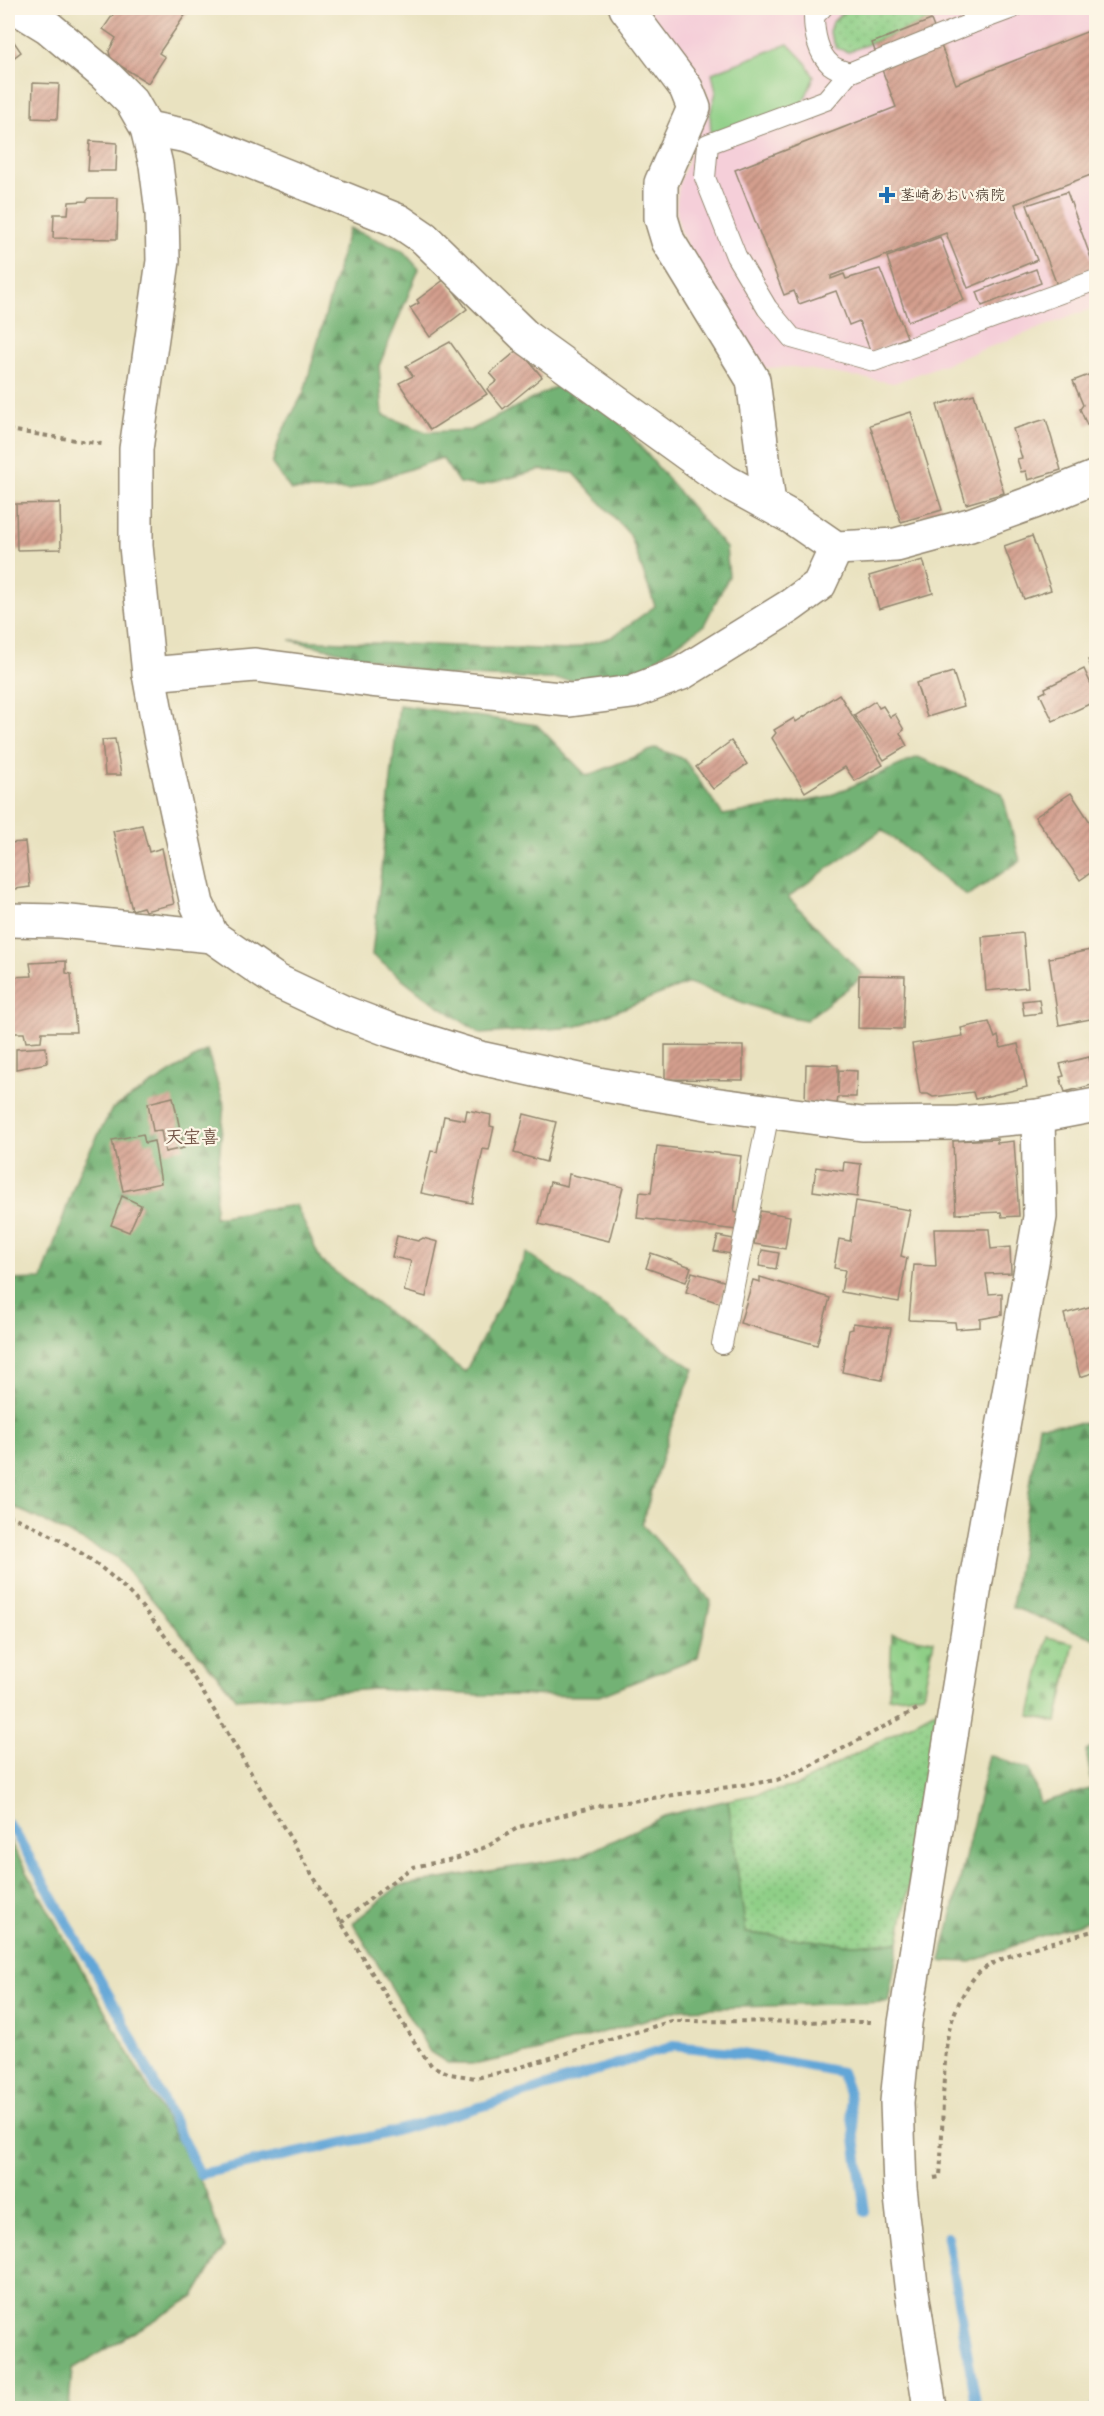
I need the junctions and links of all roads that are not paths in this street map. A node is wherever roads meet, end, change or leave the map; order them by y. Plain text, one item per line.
1 (17, 8) edge
2 (626, 8) edge
3 (822, 8) edge
4 (1013, 8) edge
5 (972, 16) edge
6 (849, 73) junction
7 (147, 128) junction
8 (1096, 280) edge
9 (1096, 477) edge
10 (769, 504) junction
11 (836, 548) junction
12 (149, 674) junction
13 (8, 920) edge
14 (212, 936) junction
15 (1096, 1105) edge
16 (769, 1113) junction
17 (1038, 1116) junction
18 (722, 1344) dead end
19 (930, 2409) edge

1 - 7 street
2 - 10 street
3 - 6 lane
4 - 5 lane
5 - 6 lane
6 - 8 lane
7 - 10 street
7 - 12 street
9 - 11 street
10 - 11 street
11 - 12 street
12 - 14 street
13 - 14 street
14 - 16 street
15 - 17 street
16 - 17 street
16 - 18 lane
17 - 19 street

